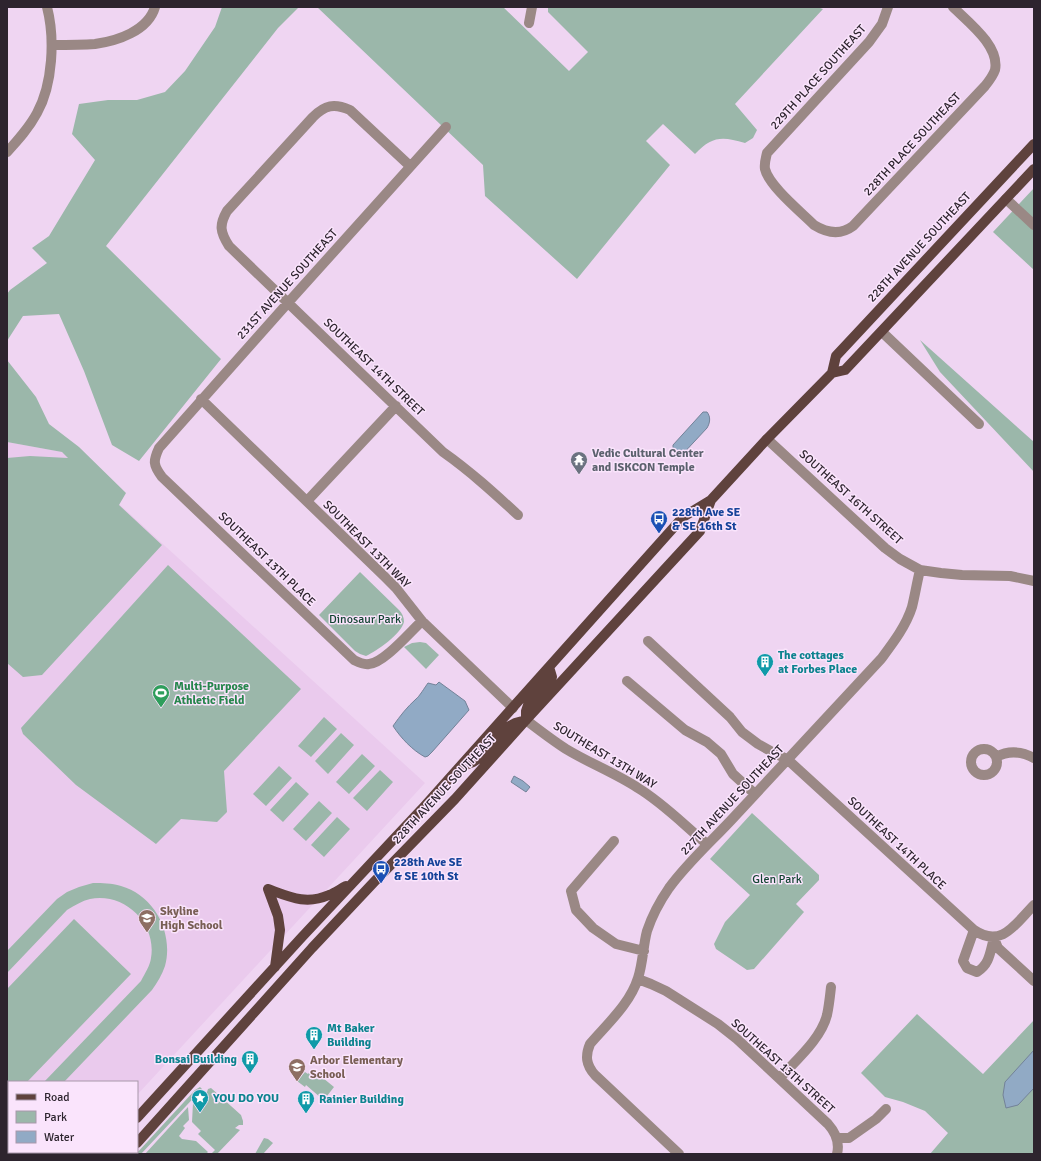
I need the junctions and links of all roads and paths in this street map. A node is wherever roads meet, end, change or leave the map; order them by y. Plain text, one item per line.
1 (47, 7) edge
2 (155, 7) edge
3 (532, 7) edge
4 (888, 7) edge
5 (953, 7) edge
6 (529, 23) dead end
7 (52, 45) junction
8 (446, 126) dead end
9 (1034, 144) edge
10 (7, 152) edge
11 (410, 166) junction
12 (1034, 169) edge
13 (1006, 199) junction
14 (1034, 225) edge
15 (827, 231) joint
16 (288, 302) junction
17 (882, 332) junction
18 (832, 373) junction
19 (201, 399) junction
20 (396, 406) junction
21 (979, 424) dead end
22 (767, 439) junction
23 (154, 463) joint
24 (711, 500) junction
25 (307, 502) junction
26 (518, 515) dead end
27 (920, 570) junction
28 (1034, 581) edge
29 (422, 621) junction
30 (648, 642) dead end
31 (550, 667) junction
32 (628, 681) dead end
33 (513, 708) junction
34 (526, 720) junction
35 (996, 757) dead end
36 (1034, 758) edge
37 (788, 759) junction
38 (461, 766) junction
39 (755, 794) junction
40 (614, 841) dead end
41 (706, 844) junction
42 (354, 881) junction
43 (1034, 905) edge
44 (974, 930) junction
45 (994, 938) junction
46 (644, 951) junction
47 (275, 967) junction
48 (638, 979) junction
49 (1034, 981) edge
50 (831, 987) dead end
51 (780, 1078) junction
52 (886, 1109) dead end
53 (138, 1117) edge
54 (138, 1142) edge
55 (837, 1146) edge
56 (679, 1154) edge

1 - 7 street
2 - 7 street
3 - 6 street
4 - 15 street, 229TH PLACE SOUTHEAST
5 - 15 street, 228TH PLACE SOUTHEAST
7 - 10 street
8 - 11 street, 231ST AVENUE SOUTHEAST
9 - 18 main road, 228TH AVENUE SOUTHEAST
11 - 16 street, 231ST AVENUE SOUTHEAST
11 - 16 street, SOUTHEAST 14TH STREET
12 - 13 main road, 228TH AVENUE SOUTHEAST
13 - 14 street
13 - 17 main road, 228TH AVENUE SOUTHEAST
16 - 19 street, 231ST AVENUE SOUTHEAST
16 - 20 street, SOUTHEAST 14TH STREET
17 - 18 main road, 228TH AVENUE SOUTHEAST
17 - 21 street
18 - 22 main road, 228TH AVENUE SOUTHEAST
19 - 23 street, 231ST AVENUE SOUTHEAST
19 - 25 street, SOUTHEAST 13TH WAY
20 - 25 street
20 - 26 street, SOUTHEAST 14TH STREET
22 - 24 main road, 228TH AVENUE SOUTHEAST
22 - 27 street, SOUTHEAST 16TH STREET
23 - 29 street, SOUTHEAST 13TH PLACE
24 - 31 main road, 228TH AVENUE SOUTHEAST
24 - 34 main road, 228TH AVENUE SOUTHEAST
25 - 29 street, SOUTHEAST 13TH WAY
27 - 28 street
27 - 37 street, 227TH AVENUE SOUTHEAST
29 - 33 street, SOUTHEAST 13TH WAY
30 - 37 street, SOUTHEAST 14TH PLACE
31 - 33 main road, 228TH AVENUE SOUTHEAST
31 - 34 main road
32 - 39 street
33 - 38 main road, 228TH AVENUE SOUTHEAST
34 - 38 main road
34 - 41 street, SOUTHEAST 13TH WAY
34 - 54 main road, 228TH AVENUE SOUTHEAST
35 - 36 street
37 - 39 street, 227TH AVENUE SOUTHEAST
37 - 44 street, SOUTHEAST 14TH PLACE
38 - 42 main road, 228TH AVENUE SOUTHEAST
39 - 41 street, 227TH AVENUE SOUTHEAST
40 - 46 street
41 - 46 street, 227TH AVENUE SOUTHEAST
42 - 47 main road, 228TH AVENUE SOUTHEAST
42 - 47 main road
43 - 45 street
44 - 45 street, SOUTHEAST 14TH PLACE
44 - 45 street
45 - 49 street
46 - 48 street, 227TH AVENUE SOUTHEAST
47 - 53 main road, 228TH AVENUE SOUTHEAST
48 - 51 street, SOUTHEAST 13TH STREET
48 - 56 street, 227TH AVENUE SOUTHEAST
50 - 51 street
51 - 55 street, SOUTHEAST 13TH STREET
52 - 55 street

